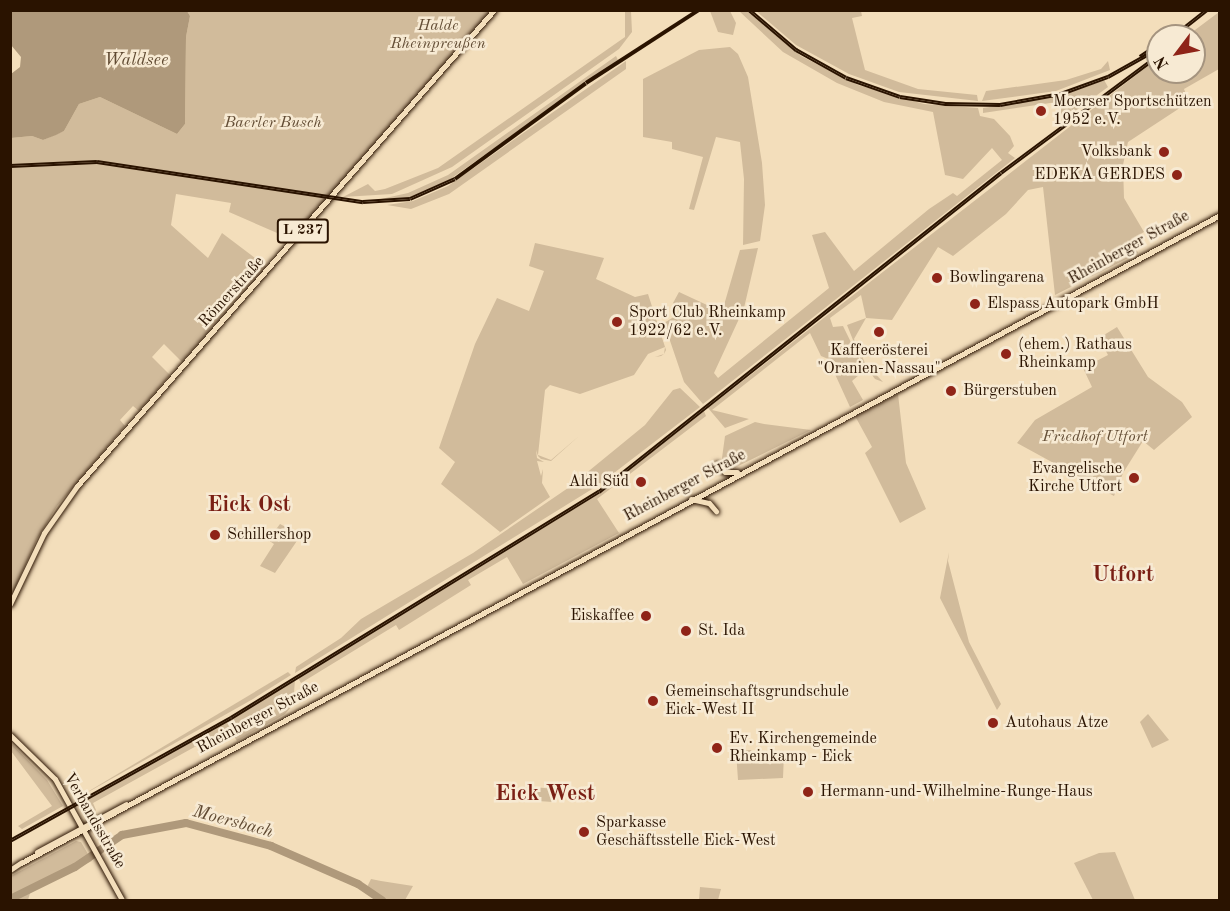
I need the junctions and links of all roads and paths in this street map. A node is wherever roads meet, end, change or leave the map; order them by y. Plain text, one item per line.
1 (494, 10) edge
2 (1220, 215) edge
3 (717, 464) dead end
4 (739, 472) junction
5 (689, 499) junction
6 (716, 511) dead end
7 (10, 604) edge
8 (10, 735) edge
9 (84, 828) junction
10 (10, 870) edge
11 (122, 900) edge

1 - 7 main road, Römerstraße / L 237
2 - 4 main road, Rheinberger Straße
3 - 4 main road
4 - 5 main road, Rheinberger Straße
5 - 6 main road
5 - 9 main road, Rheinberger Straße
8 - 9 main road, Verbandsstraße
9 - 10 main road, Rheinberger Straße
9 - 11 main road, Verbandsstraße

